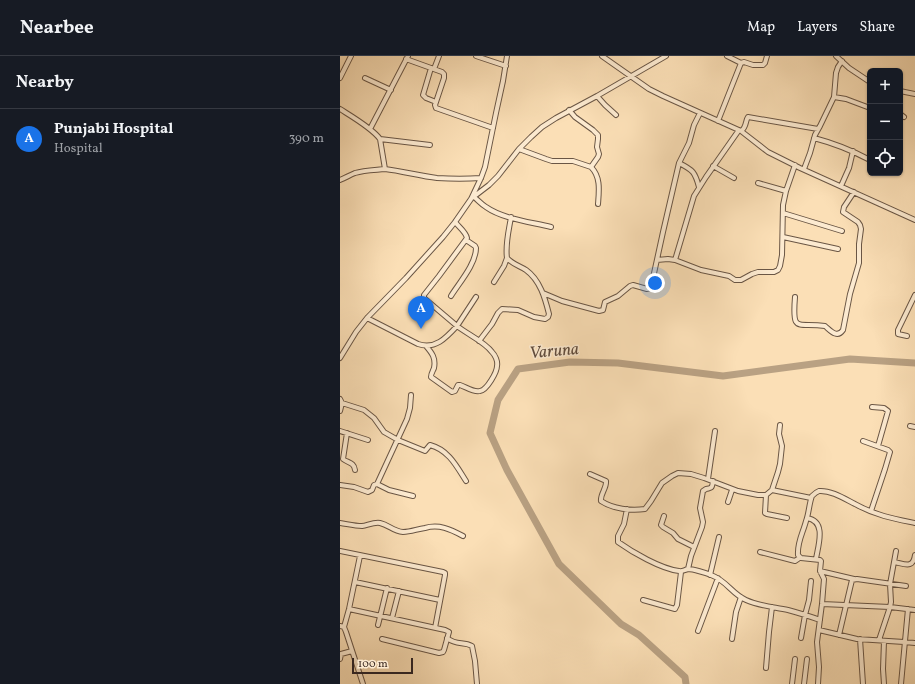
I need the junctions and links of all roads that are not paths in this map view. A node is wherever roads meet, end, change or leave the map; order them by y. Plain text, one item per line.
1 (351, 56) edge
2 (438, 56) edge
3 (476, 56) edge
4 (507, 56) edge
5 (602, 56) edge
6 (666, 56) edge
7 (727, 56) edge
8 (767, 56) edge
9 (836, 56) edge
10 (407, 57) edge
11 (842, 61) junction
12 (741, 63) junction
13 (506, 66) junction
14 (432, 68) junction
15 (632, 76) junction
16 (340, 78) edge
17 (366, 78) dead end
18 (867, 80) edge
19 (390, 90) junction
20 (903, 92) edge
21 (915, 94) edge
22 (597, 96) junction
23 (834, 96) junction
24 (436, 102) junction
25 (867, 107) edge
26 (340, 109) edge
27 (569, 110) junction
28 (700, 113) junction
29 (616, 115) dead end
30 (718, 121) junction
31 (493, 128) junction
32 (370, 129) junction
33 (818, 129) junction
34 (740, 130) junction
35 (814, 138) junction
36 (380, 139) junction
37 (430, 145) dead end
38 (519, 149) junction
39 (853, 151) junction
40 (867, 158) edge
41 (679, 163) junction
42 (795, 165) junction
43 (713, 166) junction
44 (591, 167) junction
45 (385, 170) junction
46 (804, 170) junction
47 (481, 178) junction
48 (734, 178) dead end
49 (340, 180) edge
50 (758, 183) dead end
51 (841, 186) junction
52 (699, 187) junction
53 (786, 191) junction
54 (854, 192) junction
55 (472, 198) junction
56 (598, 204) dead end
57 (782, 213) junction
58 (511, 217) junction
59 (915, 220) edge
60 (455, 222) junction
61 (552, 227) dead end
62 (842, 231) dead end
63 (783, 237) junction
64 (466, 240) junction
65 (838, 249) dead end
66 (507, 258) junction
67 (657, 260) junction
68 (676, 260) junction
69 (494, 282) dead end
70 (543, 293) junction
71 (915, 295) edge
72 (451, 296) dead end
73 (476, 297) dead end
74 (795, 297) dead end
75 (367, 318) junction
76 (457, 326) junction
77 (907, 336) dead end
78 (479, 341) junction
79 (426, 346) junction
80 (340, 358) edge
81 (411, 395) dead end
82 (341, 401) edge
83 (872, 407) dead end
84 (340, 411) edge
85 (780, 424) dead end
86 (340, 431) edge
87 (715, 431) dead end
88 (347, 433) junction
89 (368, 440) dead end
90 (398, 440) junction
91 (863, 440) dead end
92 (878, 446) junction
93 (355, 470) dead end
94 (590, 474) dead end
95 (708, 479) junction
96 (466, 481) dead end
97 (713, 481) junction
98 (377, 484) junction
99 (340, 485) edge
100 (732, 490) junction
101 (772, 490) junction
102 (766, 495) junction
103 (413, 496) dead end
104 (811, 498) junction
105 (728, 502) dead end
106 (627, 509) junction
107 (871, 511) junction
108 (664, 516) dead end
109 (787, 518) dead end
110 (807, 518) junction
111 (340, 523) edge
112 (915, 523) edge
113 (463, 536) dead end
114 (719, 537) dead end
115 (694, 547) junction
116 (340, 551) edge
117 (896, 551) dead end
118 (760, 552) dead end
119 (915, 555) edge
120 (360, 556) junction
121 (800, 557) junction
122 (816, 559) junction
123 (894, 562) junction
124 (688, 569) junction
125 (820, 571) junction
126 (681, 572) junction
127 (710, 575) junction
128 (718, 578) junction
129 (854, 579) junction
130 (810, 581) dead end
131 (355, 582) junction
132 (890, 584) junction
133 (906, 586) dead end
134 (387, 588) junction
135 (399, 591) junction
136 (741, 597) junction
137 (440, 600) junction
138 (643, 600) dead end
139 (822, 604) junction
140 (846, 605) junction
141 (772, 607) junction
142 (890, 607) junction
143 (349, 609) junction
144 (908, 609) junction
145 (915, 610) edge
146 (380, 615) junction
147 (805, 615) junction
148 (392, 618) junction
149 (820, 620) junction
150 (378, 625) dead end
151 (342, 627) edge
152 (435, 628) junction
153 (819, 630) junction
154 (698, 631) dead end
155 (839, 636) junction
156 (447, 638) junction
157 (801, 638) dead end
158 (382, 639) dead end
159 (732, 639) dead end
160 (860, 639) junction
161 (879, 640) junction
162 (884, 641) junction
163 (904, 642) junction
164 (915, 643) edge
165 (352, 651) junction
166 (340, 658) edge
167 (795, 659) dead end
168 (807, 659) dead end
169 (766, 668) dead end
170 (363, 684) edge
171 (477, 684) edge
172 (792, 684) edge
173 (804, 684) edge
174 (818, 684) edge
175 (863, 684) edge
176 (884, 684) edge
177 (901, 684) edge

1 - 16 street
2 - 14 street
3 - 13 street
4 - 13 street
5 - 15 street
6 - 15 street
7 - 12 street
8 - 12 street
9 - 11 street
10 - 14 street
10 - 19 street
11 - 18 street
11 - 23 street
12 - 30 street
13 - 31 street
14 - 24 street
14 - 24 street
15 - 22 street
15 - 28 street
17 - 19 street
19 - 32 street
20 - 21 street
22 - 27 street
22 - 29 street
23 - 25 street
23 - 33 street
24 - 31 street
26 - 32 street
27 - 38 street
27 - 44 street
28 - 30 street
28 - 41 street
30 - 34 street
31 - 47 street
32 - 36 street
33 - 34 street
33 - 35 street
34 - 42 street
34 - 43 street
35 - 39 street
35 - 46 street
36 - 37 street
36 - 45 street
38 - 44 street
38 - 55 street
39 - 40 street
39 - 51 street
41 - 52 street
41 - 67 street
42 - 46 street
42 - 53 street
43 - 48 street
43 - 52 street
44 - 56 street
45 - 47 street
45 - 49 street
46 - 51 street
47 - 55 street
50 - 53 street
51 - 54 street
52 - 68 street
53 - 57 street
54 - 59 street
54 - 74 street
55 - 58 street
55 - 60 street
57 - 62 street
57 - 63 street
58 - 61 street
58 - 66 street
60 - 64 street
60 - 75 street
63 - 65 street
63 - 68 street
64 - 72 street
64 - 76 street
66 - 69 street
66 - 70 street
67 - 68 street
67 - 70 street
70 - 78 street
71 - 77 street
73 - 76 street
75 - 79 street
75 - 80 street
76 - 78 street
76 - 79 street
78 - 79 street
81 - 90 street
82 - 84 street
82 - 90 street
83 - 92 street
85 - 101 street
86 - 88 street
87 - 95 street
88 - 89 street
88 - 93 street
90 - 96 street
90 - 98 street
91 - 92 street
92 - 107 street
94 - 106 street
95 - 97 street
95 - 106 street
97 - 100 street
97 - 115 street
98 - 99 street
98 - 103 street
100 - 102 street
100 - 105 street
101 - 102 street
101 - 104 street
102 - 109 street
104 - 107 street
104 - 110 street
106 - 126 street
107 - 112 street
108 - 115 street
110 - 121 street
110 - 122 street
111 - 113 street
114 - 127 street
115 - 124 street
116 - 120 street
117 - 123 street
118 - 121 street
119 - 123 street
120 - 131 street
120 - 137 street
121 - 122 street
122 - 125 street
123 - 132 street
124 - 126 street
124 - 127 street
125 - 129 street
125 - 139 street
126 - 138 street
127 - 128 street
128 - 136 street
128 - 154 street
129 - 132 street
129 - 140 street
130 - 147 street
131 - 134 street
131 - 143 street
132 - 133 street
132 - 142 street
134 - 135 street
134 - 146 street
135 - 137 street
135 - 148 street
136 - 141 street
136 - 159 street
137 - 152 street
139 - 140 street
139 - 149 street
140 - 142 street
140 - 155 street
141 - 147 street
141 - 169 street
142 - 144 street
142 - 161 street
143 - 146 street
143 - 151 street
144 - 145 street
144 - 163 street
146 - 148 street
146 - 150 street
147 - 149 street
147 - 157 street
148 - 152 street
149 - 153 street
151 - 165 street
152 - 156 street
153 - 155 street
153 - 174 street
155 - 160 street
156 - 158 street
156 - 171 street
160 - 161 street
160 - 175 street
161 - 162 street
162 - 163 street
162 - 176 street
163 - 164 street
163 - 177 street
165 - 166 street
165 - 170 street
167 - 172 street
168 - 173 street

